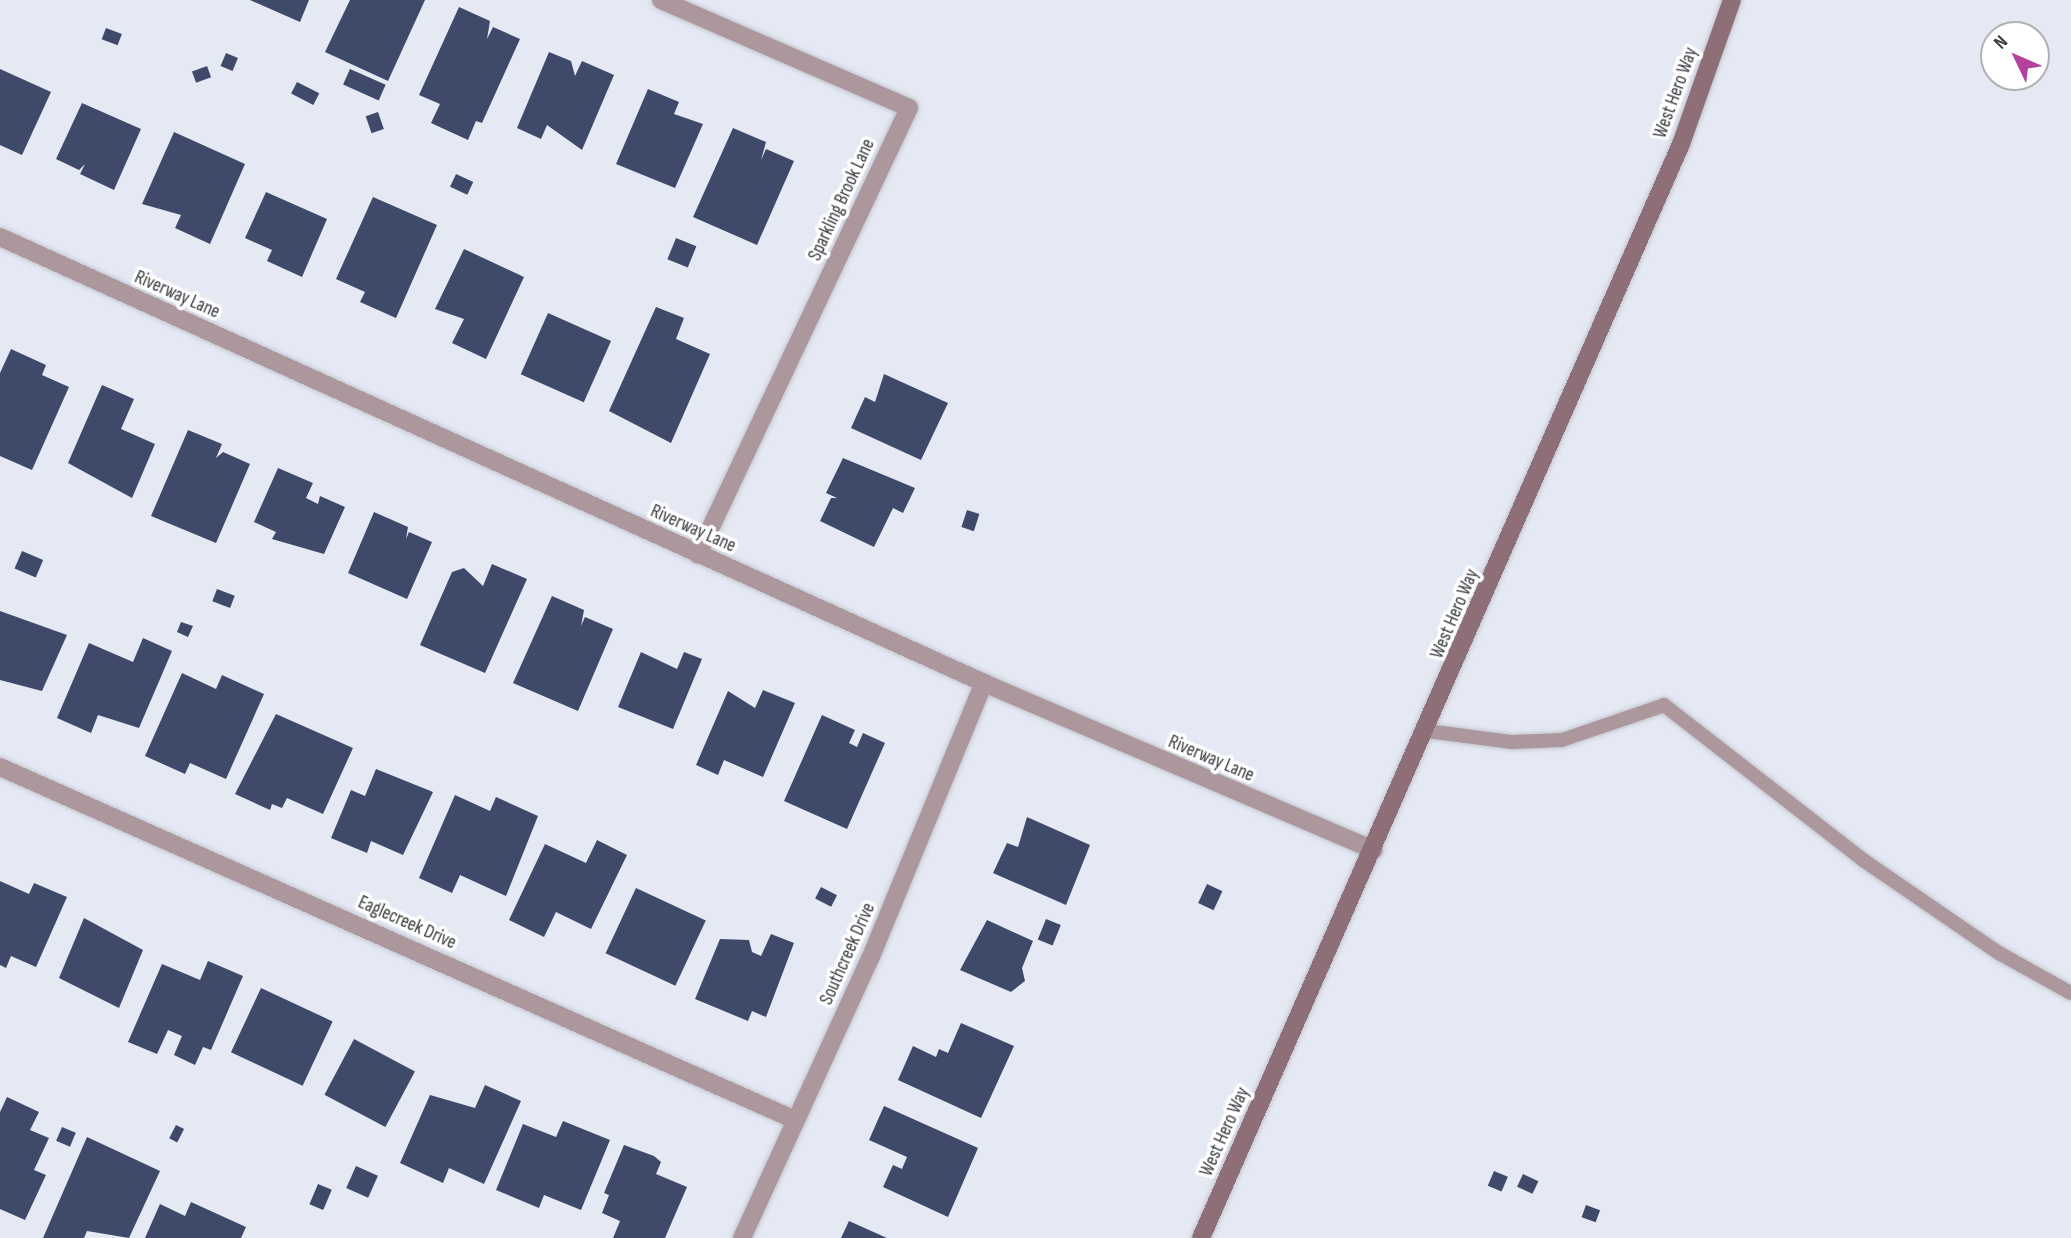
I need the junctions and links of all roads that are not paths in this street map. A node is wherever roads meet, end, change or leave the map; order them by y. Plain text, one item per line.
1 (661, 0) edge
2 (1732, 0) edge
3 (0, 237) edge
4 (698, 555) junction
5 (984, 683) junction
6 (1427, 731) junction
7 (0, 767) edge
8 (1374, 850) junction
9 (2071, 993) edge
10 (795, 1120) junction
11 (742, 1238) edge
12 (1201, 1238) edge

1 - 4 street, Sparkling Brook Lane
2 - 6 main road, West Hero Way
3 - 4 street, Riverway Lane
4 - 5 street, Riverway Lane
5 - 8 street, Riverway Lane
5 - 10 street, Southcreek Drive
6 - 8 main road, West Hero Way
6 - 9 lane
7 - 10 street, Eaglecreek Drive
8 - 12 main road, West Hero Way
10 - 11 street, Southcreek Drive

